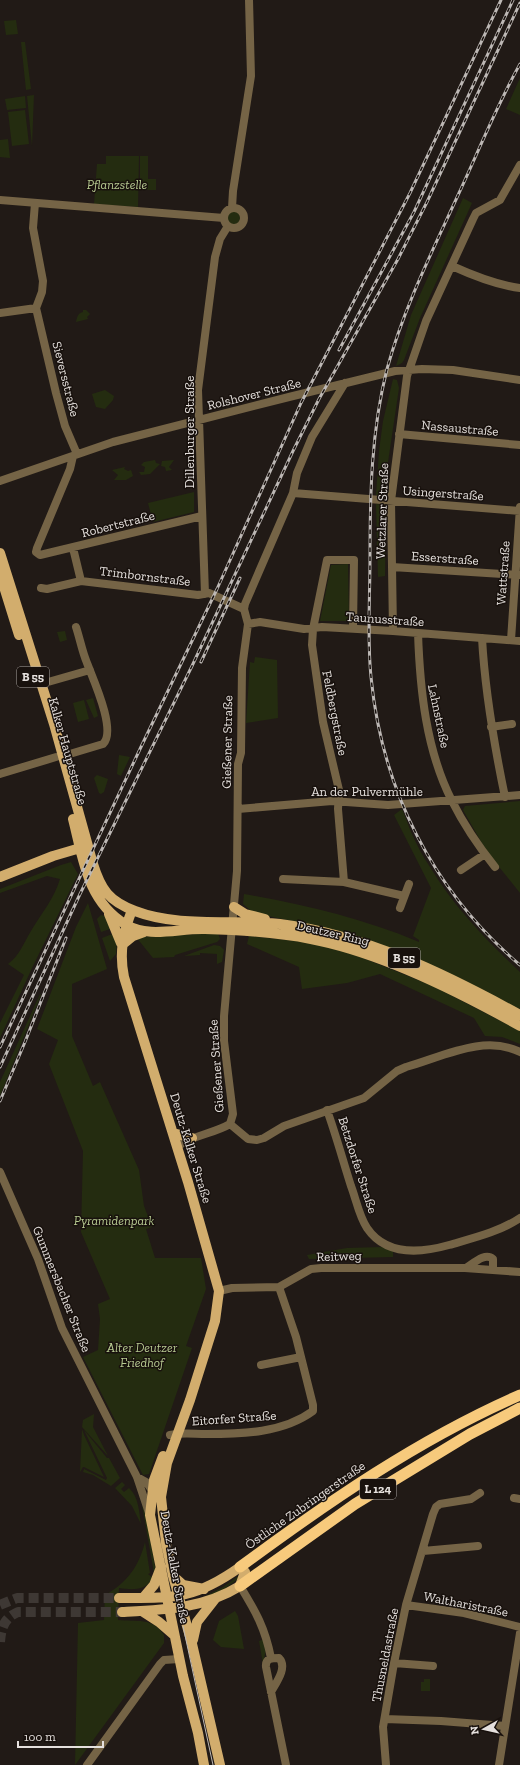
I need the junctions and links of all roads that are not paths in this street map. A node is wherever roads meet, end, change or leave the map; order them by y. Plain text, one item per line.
1 (250, 0) edge
2 (520, 165) edge
3 (0, 200) edge
4 (34, 203) junction
5 (232, 208) junction
6 (224, 218) junction
7 (228, 226) junction
8 (452, 266) junction
9 (520, 288) edge
10 (36, 308) junction
11 (0, 313) edge
12 (409, 369) junction
13 (520, 380) edge
14 (345, 383) junction
15 (199, 420) junction
16 (399, 434) junction
17 (520, 445) edge
18 (75, 455) junction
19 (0, 481) edge
20 (293, 494) junction
21 (391, 501) junction
22 (520, 507) edge
23 (520, 511) edge
24 (202, 516) junction
25 (73, 548) junction
26 (0, 552) edge
27 (392, 566) junction
28 (0, 574) edge
29 (518, 575) edge
30 (81, 581) junction
31 (41, 588) dead end
32 (204, 594) junction
33 (7, 598) edge
34 (244, 609) junction
35 (248, 624) junction
36 (76, 627) dead end
37 (353, 628) junction
38 (312, 629) junction
39 (393, 631) junction
40 (418, 633) junction
41 (482, 638) junction
42 (511, 640) junction
43 (520, 641) edge
44 (90, 670) junction
45 (41, 684) junction
46 (512, 724) dead end
47 (491, 727) junction
48 (60, 756) junction
49 (0, 774) edge
50 (520, 795) edge
51 (505, 797) junction
52 (338, 802) junction
53 (452, 802) junction
54 (238, 809) junction
55 (84, 847) junction
56 (485, 854) junction
57 (495, 867) dead end
58 (461, 870) dead end
59 (0, 877) edge
60 (283, 879) dead end
61 (344, 882) junction
62 (408, 884) dead end
63 (404, 896) junction
64 (234, 907) junction
65 (400, 908) dead end
66 (132, 910) junction
67 (108, 912) junction
68 (280, 924) junction
69 (126, 925) junction
70 (232, 926) junction
71 (144, 932) junction
72 (122, 945) junction
73 (520, 1015) edge
74 (520, 1026) edge
75 (520, 1052) edge
76 (328, 1110) junction
77 (230, 1124) junction
78 (172, 1133) junction
79 (192, 1138) junction
80 (177, 1147) junction
81 (0, 1172) edge
82 (520, 1218) edge
83 (465, 1268) junction
84 (493, 1269) junction
85 (520, 1272) edge
86 (279, 1287) junction
87 (219, 1291) junction
88 (301, 1357) junction
89 (261, 1365) dead end
90 (520, 1389) edge
91 (520, 1395) edge
92 (520, 1408) edge
93 (174, 1434) junction
94 (425, 1443) junction
95 (137, 1477) junction
96 (152, 1491) junction
97 (480, 1493) dead end
98 (161, 1508) junction
99 (150, 1515) junction
100 (478, 1546) dead end
101 (423, 1552) junction
102 (161, 1567) junction
103 (240, 1567) junction
104 (172, 1576) junction
105 (240, 1586) junction
106 (204, 1589) junction
107 (173, 1597) junction
108 (119, 1598) tunnel mouth
109 (143, 1598) junction
110 (215, 1599) junction
111 (406, 1605) junction
112 (181, 1608) junction
113 (170, 1610) junction
114 (142, 1611) junction
115 (122, 1612) tunnel mouth
116 (520, 1627) edge
117 (520, 1633) edge
118 (174, 1635) junction
119 (192, 1644) junction
120 (271, 1658) junction
121 (179, 1659) junction
122 (394, 1663) junction
123 (433, 1666) dead end
124 (271, 1692) junction
125 (385, 1720) junction
126 (505, 1726) junction
127 (87, 1765) edge
128 (204, 1765) edge
129 (220, 1765) edge
130 (286, 1765) edge
131 (386, 1765) edge
132 (499, 1765) edge

1 - 5 street
2 - 8 street, Wetzlarer Straße
3 - 4 street
4 - 6 street
4 - 10 street
5 - 6 street
5 - 7 street
6 - 7 street
7 - 15 street, Dillenburger Straße
8 - 9 street
8 - 12 street, Wetzlarer Straße
10 - 11 street
10 - 18 street, Sieversstraße
12 - 13 street, Rolshover Straße
12 - 14 street, Rolshover Straße
12 - 16 street, Wetzlarer Straße
14 - 15 street, Rolshover Straße
14 - 20 street
15 - 18 street, Rolshover Straße
15 - 24 street, Dillenburger Straße
16 - 17 street, Nassaustraße
16 - 21 street, Wetzlarer Straße
18 - 19 street, Rolshover Straße
18 - 25 street, Robertstraße
20 - 21 street, Usingerstraße
20 - 34 street
21 - 23 street, Usingerstraße
21 - 27 street, Wetzlarer Straße
22 - 23 street, Wattstraße
23 - 29 street, Wattstraße
24 - 25 street, Robertstraße
24 - 32 street, Dillenburger Straße
25 - 30 street
26 - 33 main road, Kalker Hauptstraße / B 55
27 - 29 street, Esserstraße
27 - 39 street, Wetzlarer Straße
28 - 33 main road, Kalker Hauptstraße / B 55
29 - 42 street, Wattstraße
30 - 31 street, Trimbornstraße
30 - 32 street, Trimbornstraße
32 - 34 street, Trimbornstraße
33 - 45 main road, Kalker Hauptstraße / B 55
33 - 48 main road, Kalker Hauptstraße / B 55
34 - 35 street, Gießener Straße
35 - 38 street, Taunusstraße
35 - 54 street, Gießener Straße
36 - 44 street
37 - 38 street, Taunusstraße
37 - 38 street, Feldbergstraße
37 - 39 street, Taunusstraße
38 - 52 street, Feldbergstraße
39 - 40 street, Taunusstraße
40 - 41 street, Taunusstraße
40 - 53 street, Lahnstraße
41 - 42 street, Taunusstraße
41 - 47 street
42 - 43 street, Taunusstraße
44 - 45 street
44 - 48 street, Kalker Hauptstraße
45 - 48 main road, Kalker Hauptstraße / B 55
46 - 47 street
47 - 51 street
48 - 49 street
48 - 55 main road, Kalker Hauptstraße / B 55
50 - 51 street, An der Pulvermühle
51 - 53 street, An der Pulvermühle
52 - 53 street, An der Pulvermühle
52 - 54 street, An der Pulvermühle
52 - 61 street, Feldbergstraße
53 - 56 street, Lahnstraße
54 - 64 street, Gießener Straße
55 - 59 main road
55 - 66 main road, Kalker Hauptstraße / B 55
55 - 67 main road, Kalker Hauptstraße / B 55
56 - 57 street, Lahnstraße
56 - 58 street
60 - 61 street
61 - 63 street
62 - 63 street
63 - 65 street
64 - 68 main road
64 - 70 street, Gießener Straße
66 - 69 main road, Deutz-Kalker Straße
66 - 70 main road, Deutzer Ring / B 55
67 - 69 main road, Kalker Hauptstraße / B 55
67 - 72 main road
68 - 70 main road, Deutzer Ring / B 55
68 - 73 main road, Deutzer Ring / B 55
69 - 71 main road, Deutzer Ring / B 55
69 - 72 main road, Deutz-Kalker Straße
70 - 71 main road, Deutzer Ring / B 55
70 - 74 main road, Deutzer Ring / B 55
70 - 77 street, Gießener Straße
71 - 72 main road
72 - 78 main road, Deutz-Kalker Straße
75 - 76 street, Betzdorfer Straße
76 - 77 street, Betzdorfer Straße
76 - 82 street, Betzdorfer Straße
77 - 79 street
78 - 79 main road
78 - 80 main road, Deutz-Kalker Straße
79 - 80 street
80 - 87 main road, Deutz-Kalker Straße
81 - 95 street, Gummersbacher Straße
83 - 84 street, Reitweg
83 - 84 street, Reitweg
83 - 86 street, Reitweg
84 - 85 street, Reitweg
86 - 87 street, Reitweg
86 - 88 street, Eitorfer Straße
87 - 93 main road, Deutz-Kalker Straße
88 - 89 street
88 - 93 street, Eitorfer Straße
90 - 94 highway
91 - 94 highway, Östliche Zubringerstraße / L 124
92 - 105 highway, L 124
93 - 96 main road, Deutz-Kalker Straße
93 - 98 main road, Deutz-Kalker Straße
94 - 103 highway, Östliche Zubringerstraße / L 124
95 - 96 street, Gummersbacher Straße
95 - 99 street, Gummersbacher Straße
96 - 98 street, Gummersbacher Straße
96 - 99 main road, Deutz-Kalker Straße
97 - 101 street, Thusneldastraße
98 - 104 main road, Deutz-Kalker Straße
99 - 102 main road, Deutz-Kalker Straße
100 - 101 street
101 - 111 street, Thusneldastraße
102 - 107 main road, Deutz-Kalker Straße
102 - 109 main road
103 - 105 main road
103 - 106 main road, Östliche Zubringerstraße / L 124
104 - 106 main road
104 - 107 main road, Deutz-Kalker Straße
105 - 110 main road, L 124
105 - 120 street
106 - 107 main road, Östliche Zubringerstraße / L 124
107 - 109 main road, Östliche Zubringerstraße
107 - 112 main road, Deutz-Kalker Straße
107 - 113 main road, Deutz-Kalker Straße
108 - 109 main road, Östliche Zubringerstraße
110 - 112 main road, L 124
110 - 119 main road
111 - 116 street, Waltharistraße
111 - 122 street, Thusneldastraße
112 - 113 main road
112 - 119 main road, Deutz-Kalker Straße
113 - 114 main road
113 - 118 main road, Deutz-Kalker Straße
114 - 115 main road
114 - 118 main road
117 - 126 street
118 - 121 main road, Deutz-Kalker Straße
119 - 129 main road, Deutz-Kalker Straße
120 - 124 street
120 - 124 street
121 - 127 street
121 - 128 main road, Deutz-Kalker Straße
122 - 123 street
122 - 125 street, Thusneldastraße
124 - 130 street
125 - 126 street
125 - 131 street, Thusneldastraße
126 - 132 street

